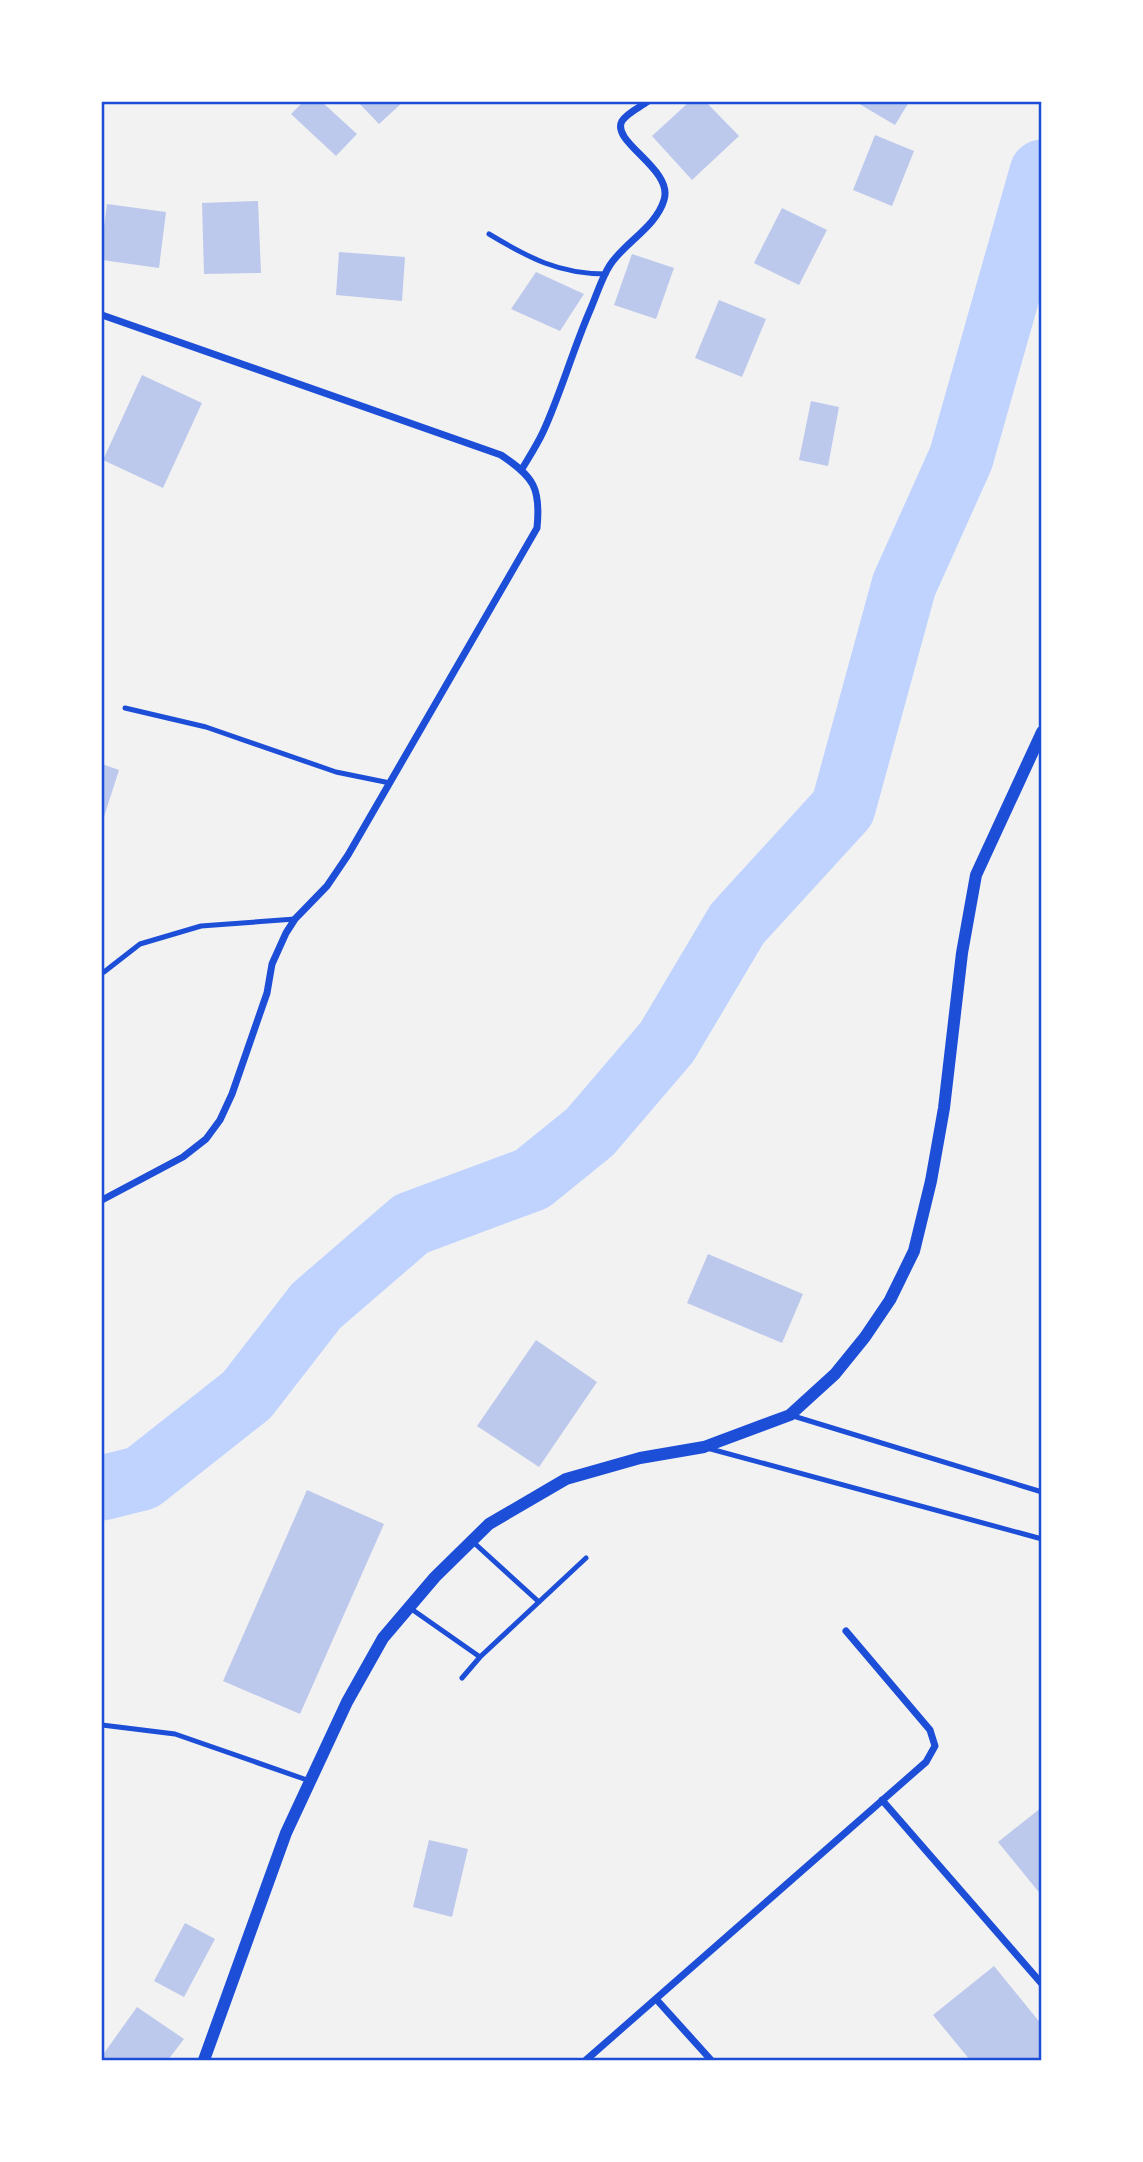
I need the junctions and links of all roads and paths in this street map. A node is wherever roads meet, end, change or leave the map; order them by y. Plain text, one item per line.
1 (647, 102) edge
2 (489, 234) dead end
3 (606, 275) junction
4 (102, 315) edge
5 (522, 469) junction
6 (125, 708) dead end
7 (1041, 732) edge
8 (390, 783) junction
9 (295, 919) junction
10 (104, 972) dead end
11 (102, 1200) edge
12 (790, 1415) junction
13 (704, 1447) junction
14 (1041, 1492) edge
15 (1041, 1539) edge
16 (472, 1541) junction
17 (586, 1558) dead end
18 (539, 1602) junction
19 (410, 1608) junction
20 (846, 1630) dead end
21 (480, 1657) junction
22 (462, 1678) dead end
23 (102, 1725) edge
24 (310, 1781) junction
25 (882, 1800) junction
26 (1041, 1984) edge
27 (656, 1998) junction
28 (204, 2060) edge
29 (586, 2060) edge
30 (711, 2060) edge

1 - 3 street
2 - 3 lane
3 - 5 street
4 - 5 street
5 - 8 street
6 - 8 lane
7 - 12 street
8 - 9 street
9 - 10 lane
9 - 11 street
12 - 13 street
12 - 14 lane
13 - 15 lane
13 - 16 street
16 - 18 lane
16 - 19 street
17 - 18 lane
18 - 21 lane
19 - 21 lane
19 - 24 street
20 - 25 street
21 - 22 lane
23 - 24 lane
24 - 28 street
25 - 26 street
25 - 27 street
27 - 29 street
27 - 30 street

